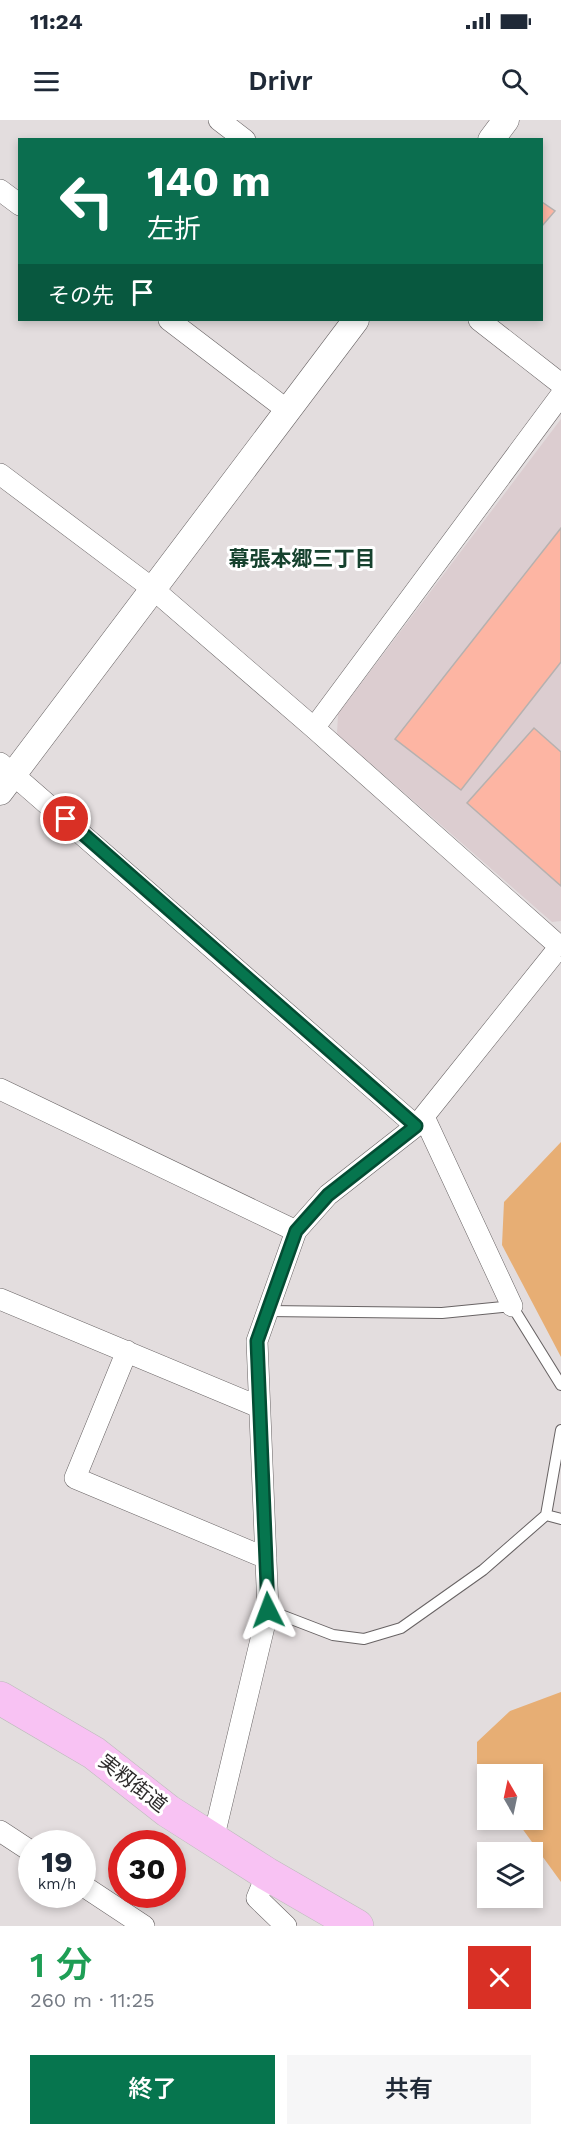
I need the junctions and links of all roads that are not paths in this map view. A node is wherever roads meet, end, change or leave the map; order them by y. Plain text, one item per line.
1 (219, 120) edge
2 (506, 120) edge
3 (242, 138) edge
4 (492, 138) edge
5 (0, 190) edge
6 (18, 204) edge
7 (170, 321) edge
8 (355, 321) edge
9 (480, 321) edge
10 (561, 384) edge
11 (561, 395) edge
12 (287, 410) junction
13 (0, 474) edge
14 (153, 589) junction
15 (314, 728) junction
16 (5, 776) edge
17 (560, 946) edge
18 (0, 1089) edge
19 (420, 1121) junction
20 (296, 1231) junction
21 (0, 1299) edge
22 (512, 1306) junction
23 (267, 1311) junction
24 (128, 1351) junction
25 (561, 1385) edge
26 (259, 1407) junction
27 (561, 1430) edge
28 (546, 1515) junction
29 (561, 1519) edge
30 (266, 1558) junction
31 (268, 1610) junction
32 (0, 1698) edge
33 (0, 1831) edge
34 (213, 1840) junction
35 (18, 1843) edge
36 (267, 1874) junction
37 (96, 1894) edge
38 (144, 1926) edge
39 (286, 1926) edge
40 (357, 1926) edge

1 - 3 street
2 - 4 street
5 - 6 street
7 - 12 street
8 - 12 street
9 - 10 street
11 - 15 street
12 - 14 street
13 - 14 street
14 - 15 street
14 - 16 street
15 - 17 street
16 - 19 street
17 - 19 street
18 - 20 street
19 - 20 street
19 - 22 street
20 - 23 street
21 - 24 street
22 - 23 lane
22 - 25 lane
23 - 26 street
24 - 26 street
24 - 30 street
26 - 30 street
27 - 28 lane
28 - 29 lane
28 - 31 lane
30 - 31 street
31 - 34 street
32 - 34 main road, 実籾街道
33 - 35 street
34 - 36 main road, 実籾街道
36 - 39 street
36 - 40 main road, 実籾街道
37 - 38 street

